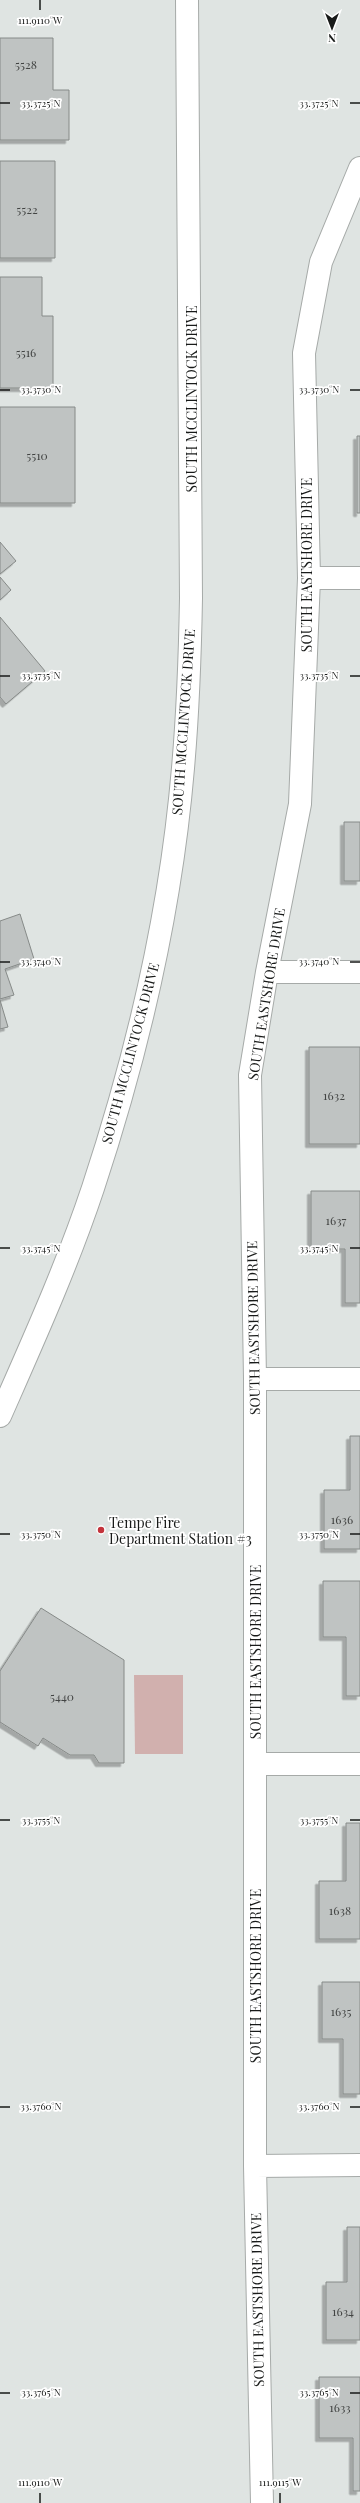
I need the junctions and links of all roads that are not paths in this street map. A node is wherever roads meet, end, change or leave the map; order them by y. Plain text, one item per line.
1 (187, 0) edge
2 (358, 179) edge
3 (308, 578) junction
4 (360, 578) edge
5 (267, 972) junction
6 (360, 972) edge
7 (255, 1379) junction
8 (360, 1379) edge
9 (0, 1416) edge
10 (255, 1764) junction
11 (360, 1764) edge
12 (360, 2165) edge
13 (255, 2166) junction
14 (262, 2503) edge

1 - 9 street, SOUTH MCCLINTOCK DRIVE
2 - 3 street, SOUTH EASTSHORE DRIVE
3 - 4 street
3 - 5 street, SOUTH EASTSHORE DRIVE
5 - 6 street
5 - 7 street, SOUTH EASTSHORE DRIVE
7 - 8 street
7 - 10 street, SOUTH EASTSHORE DRIVE
10 - 11 street
10 - 13 street, SOUTH EASTSHORE DRIVE
12 - 13 street
13 - 14 street, SOUTH EASTSHORE DRIVE

